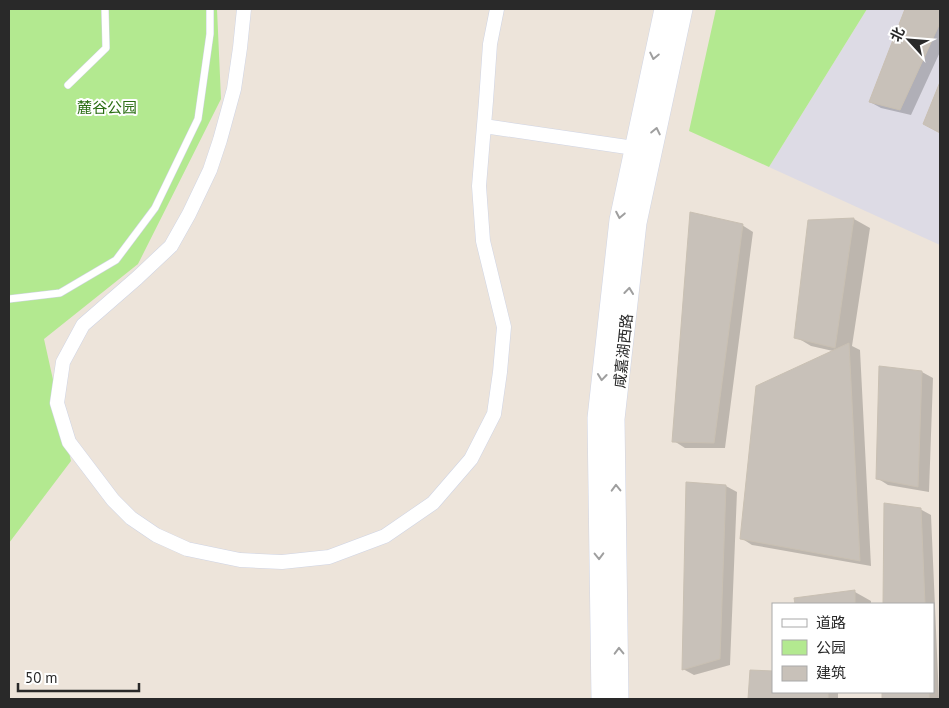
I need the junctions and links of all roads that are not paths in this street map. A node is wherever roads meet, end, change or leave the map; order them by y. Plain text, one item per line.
1 (105, 9) edge
2 (210, 9) edge
3 (244, 9) edge
4 (497, 9) edge
5 (664, 9) edge
6 (683, 9) edge
7 (68, 85) dead end
8 (484, 126) junction
9 (634, 148) junction
10 (9, 299) edge
11 (601, 699) edge
12 (620, 699) edge

1 - 7 lane
2 - 10 lane
3 - 8 street
4 - 8 street
5 -> 9 main road, 咸嘉湖西路
12 -> 6 main road, 咸嘉湖西路
8 - 9 street
9 -> 11 main road, 咸嘉湖西路

